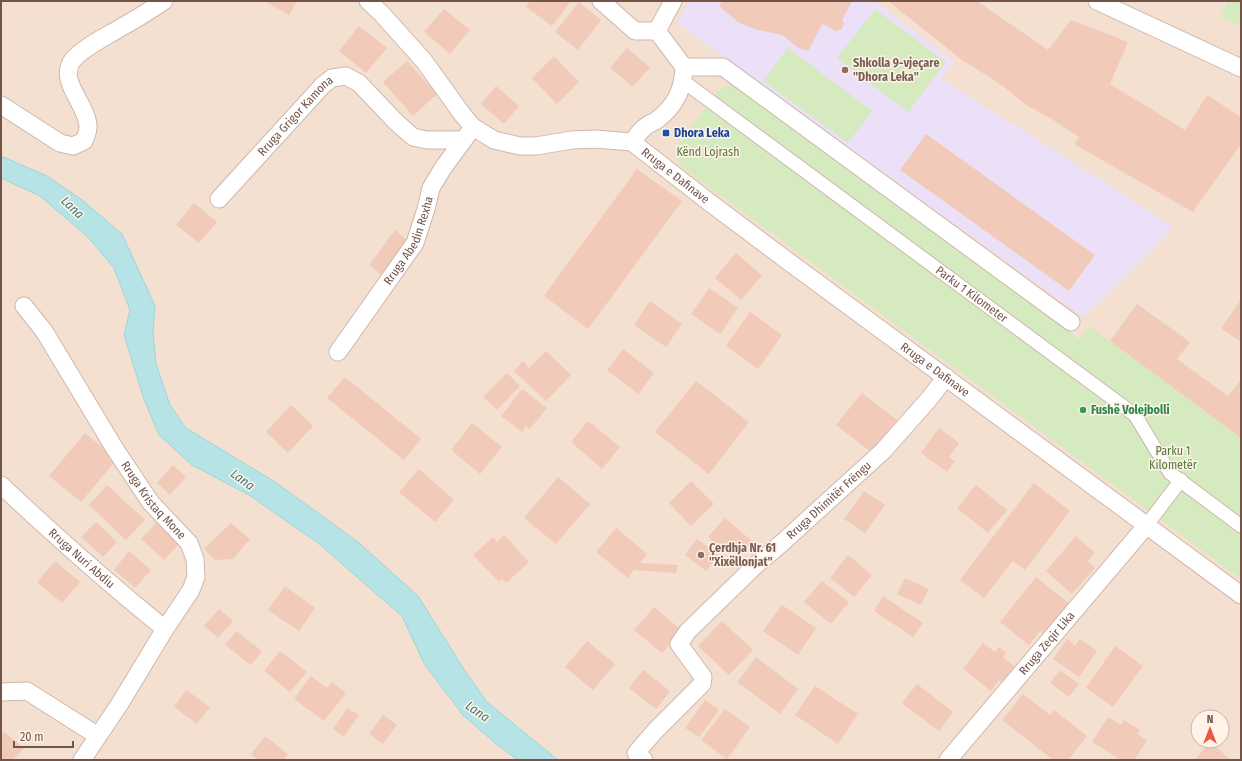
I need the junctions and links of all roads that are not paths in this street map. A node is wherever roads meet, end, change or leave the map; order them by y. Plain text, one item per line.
1 (164, 1) edge
2 (368, 1) edge
3 (601, 1) edge
4 (673, 1) edge
5 (1097, 1) edge
6 (657, 31) junction
7 (1241, 68) edge
8 (683, 74) junction
9 (1, 105) edge
10 (468, 134) junction
11 (632, 142) junction
12 (219, 199) dead end
13 (24, 306) dead end
14 (1071, 322) dead end
15 (338, 352) dead end
16 (946, 377) junction
17 (1181, 480) junction
18 (1, 485) edge
19 (1146, 526) junction
20 (1241, 526) edge
21 (1241, 595) edge
22 (164, 629) junction
23 (1, 692) edge
24 (98, 736) junction
25 (82, 760) edge
26 (644, 760) edge
27 (948, 760) edge

1 - 9 street
2 - 10 street
3 - 6 street
4 - 6 street
5 - 7 street
6 - 8 street
8 - 11 street
8 - 14 street
8 - 17 street, Parku 1 Kilometer
10 - 11 street
10 - 12 street, Rruga Grigor Kamona
10 - 15 street, Rruga Abedin Rexha
11 - 16 street, Rruga e Dafinave
13 - 22 street, Rruga Kristaq Mone
16 - 19 street, Rruga e Dafinave
16 - 26 street, Rruga Dhimitër Frëngu
17 - 19 street
17 - 20 street, Parku 1 Kilometer
18 - 22 street, Rruga Nuri Abdiu
19 - 21 street, Rruga e Dafinave
19 - 27 street, Rruga Zeqir Lika
22 - 24 street, Rruga Kristaq Mone
23 - 24 street
24 - 25 street, Rruga Kristaq Mone

